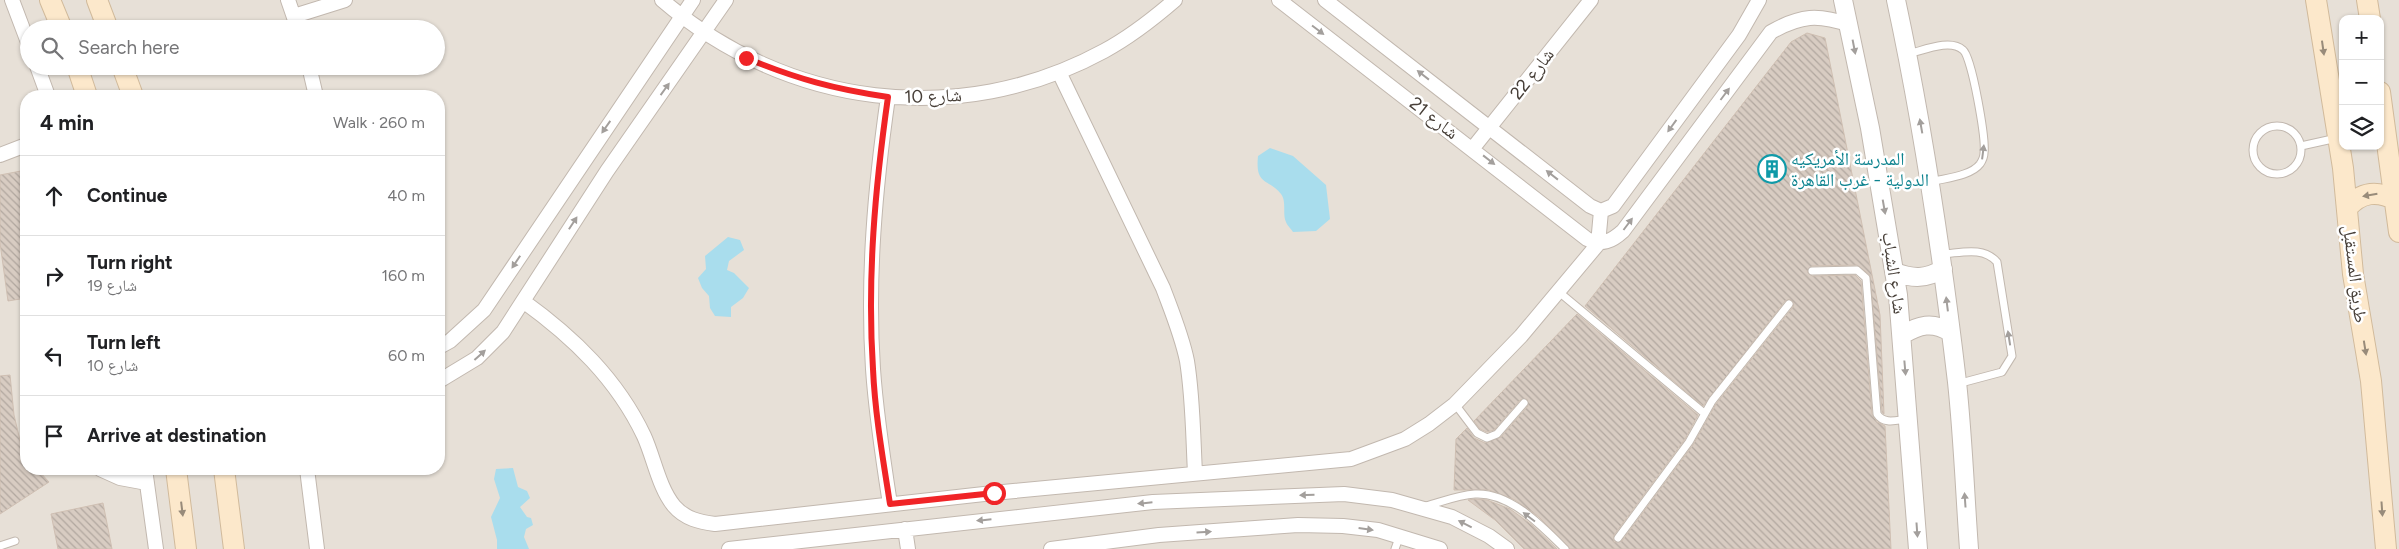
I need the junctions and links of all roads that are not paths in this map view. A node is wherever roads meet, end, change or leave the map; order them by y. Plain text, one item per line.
1 (12, 0) edge
2 (50, 0) edge
3 (97, 0) edge
4 (288, 0) edge
5 (345, 0) edge
6 (662, 0) edge
7 (693, 0) edge
8 (726, 0) edge
9 (1175, 0) edge
10 (1279, 0) edge
11 (1325, 0) edge
12 (1591, 0) edge
13 (1759, 0) edge
14 (1843, 0) edge
15 (1896, 0) edge
16 (2316, 0) edge
17 (2367, 0) edge
18 (2369, 15) edge
19 (682, 17) junction
20 (58, 20) edge
21 (105, 20) edge
22 (295, 20) edge
23 (300, 20) edge
24 (20, 21) edge
25 (1850, 25) junction
26 (704, 33) junction
27 (1908, 54) junction
28 (1059, 72) junction
29 (40, 75) edge
30 (80, 75) edge
31 (125, 75) edge
32 (311, 75) edge
33 (46, 90) edge
34 (85, 90) edge
35 (131, 90) edge
36 (315, 90) edge
37 (888, 97) junction
38 (2338, 124) edge
39 (1490, 127) junction
40 (2384, 130) edge
41 (2301, 146) junction
42 (20, 147) edge
43 (1473, 148) junction
44 (0, 155) edge
45 (1931, 182) junction
46 (2396, 200) junction
47 (1595, 208) junction
48 (2347, 208) junction
49 (2399, 232) edge
50 (1593, 241) junction
51 (1942, 262) junction
52 (1812, 271) dead end
53 (1895, 272) junction
54 (1559, 292) junction
55 (523, 301) junction
56 (1789, 304) dead end
57 (1950, 332) junction
58 (1902, 335) junction
59 (445, 343) edge
60 (445, 377) edge
61 (1957, 384) junction
62 (1524, 403) dead end
63 (1455, 404) junction
64 (1704, 413) junction
65 (1909, 419) junction
66 (1195, 474) junction
67 (113, 475) edge
68 (177, 475) edge
69 (225, 475) edge
70 (308, 475) edge
71 (146, 476) edge
72 (890, 504) junction
73 (1422, 508) junction
74 (905, 529) junction
75 (1400, 535) junction
76 (1618, 538) dead end
77 (15, 541) dead end
78 (0, 546) edge
79 (156, 549) edge
80 (186, 549) edge
81 (234, 549) edge
82 (317, 549) edge
83 (729, 549) edge
84 (908, 549) edge
85 (1051, 549) edge
86 (1395, 549) edge
87 (1440, 549) edge
88 (1507, 549) edge
89 (1565, 549) edge
90 (1918, 549) edge
91 (1969, 549) edge
92 (2386, 549) edge

1 - 24 street
2 - 20 main road
3 - 21 main road
4 - 22 street
5 - 23 street
6 - 19 street, شارع 10
7 - 19 street
8 - 26 street
9 - 28 street, شارع 10
10 -> 43 street, شارع 21
39 -> 11 street, شارع 21
12 - 39 street, شارع 22
13 -> 47 street
14 - 25 street, شارع الشباب
15 - 27 street
16 -> 38 main road, طريق المستقبل
17 - 18 main road
19 - 26 street, شارع 10
19 -> 59 street
50 -> 25 street
25 -> 53 street, شارع الشباب
26 - 37 street, شارع 10
55 -> 26 street
45 -> 27 street
45 -> 27 lane
28 - 37 street, شارع 10
28 - 66 street
29 - 33 street
30 - 34 main road
31 - 35 main road
32 - 36 street
37 - 72 street
38 - 41 lane
38 - 48 main road, طريق المستقبل
39 - 43 street, شارع 22
47 -> 39 street, شارع 21
40 - 46 main road
41 - 41 lane
42 - 44 street
43 -> 50 street, شارع 21
45 - 51 street
46 -> 48 main road
46 - 49 main road
47 - 50 street
48 -> 92 main road, طريق المستقبل
50 - 54 street
51 - 53 street
57 -> 51 street
61 -> 51 lane
52 - 65 lane
53 - 58 street, شارع الشباب
54 - 63 street
54 - 64 lane
60 -> 55 street
55 - 72 street
56 - 64 lane
57 - 58 street
57 - 61 street
58 -> 65 street, شارع الشباب
91 -> 61 street
62 - 63 lane
63 - 66 street
64 - 76 lane
65 -> 90 street, شارع الشباب
66 - 72 street
67 - 71 street
68 -> 80 main road
69 - 81 main road
70 - 82 street
71 - 79 street
73 -> 74 street
88 -> 73 street
89 -> 73 lane
74 - 83 street
74 - 84 street
85 -> 75 street
75 - 86 lane
75 - 87 street
77 - 78 lane

